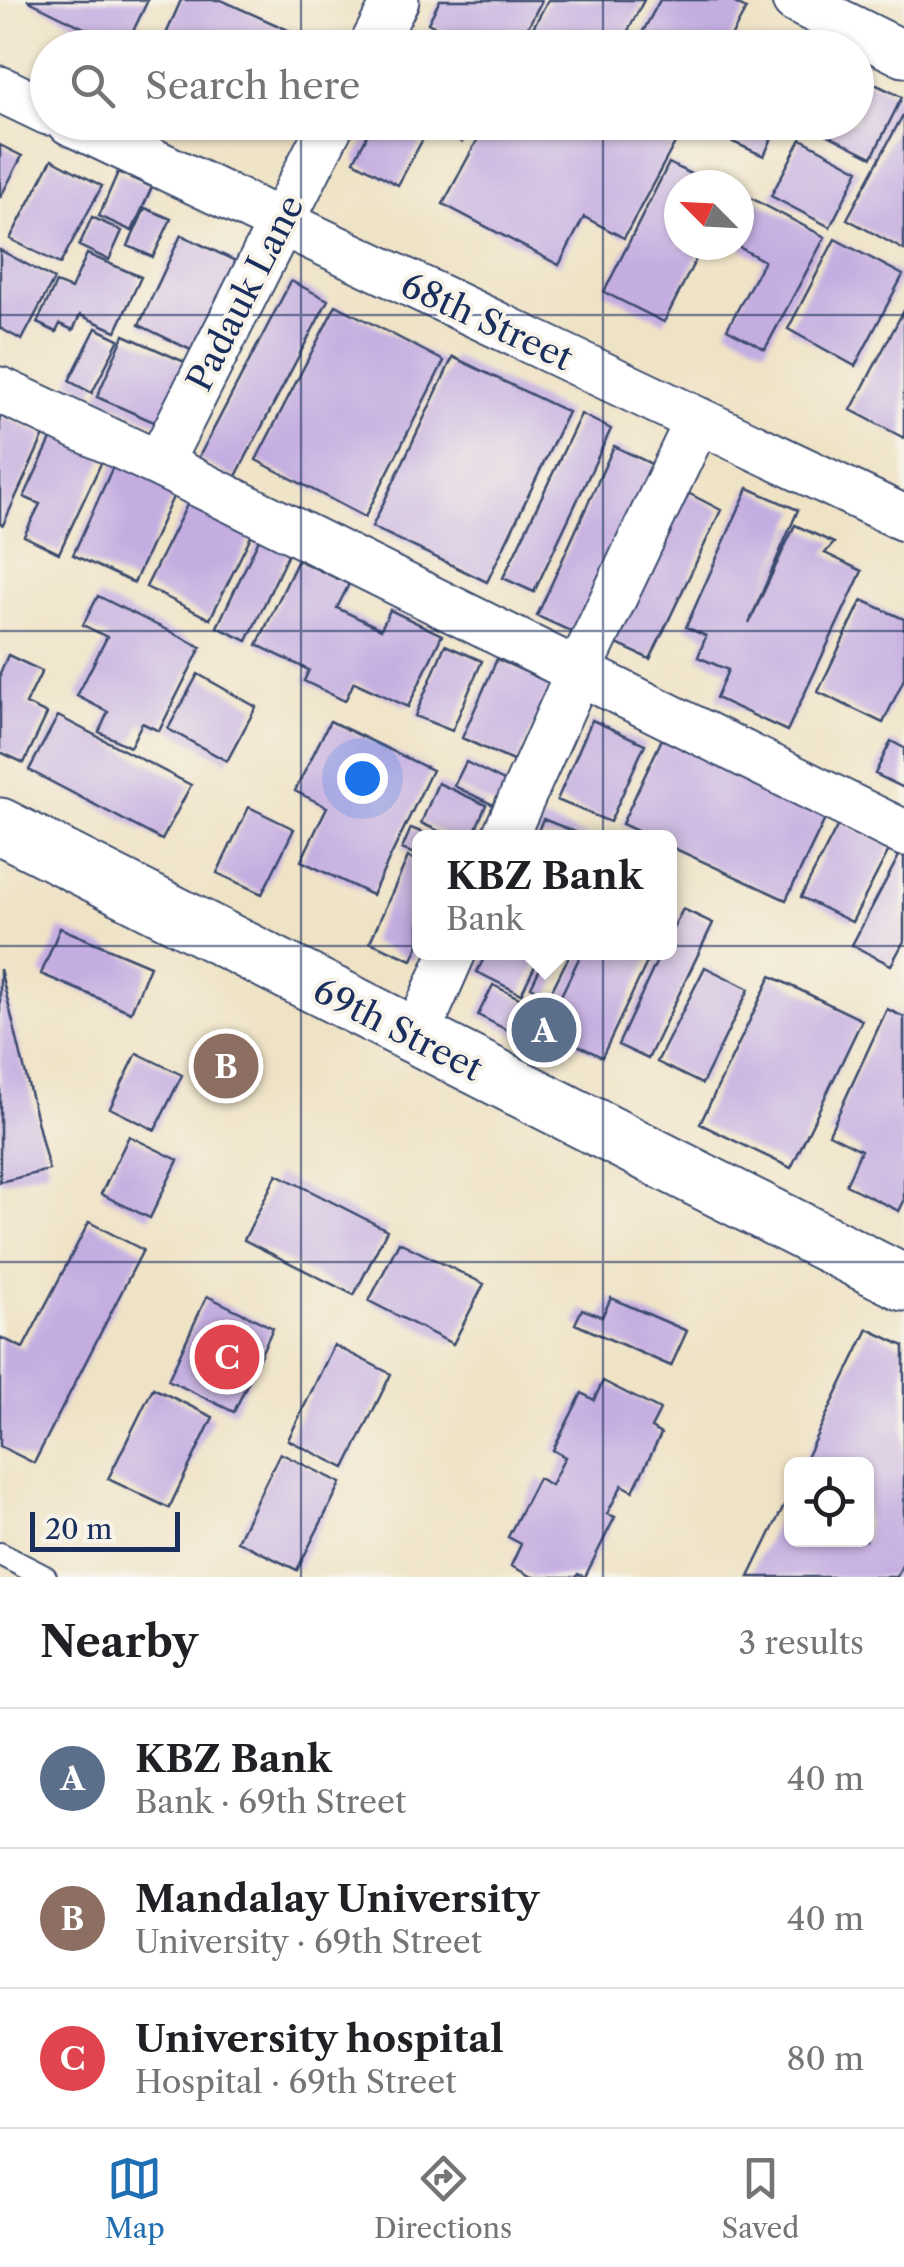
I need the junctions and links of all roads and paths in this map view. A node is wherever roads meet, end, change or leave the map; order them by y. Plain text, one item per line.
1 (396, 0) edge
2 (795, 0) edge
3 (380, 30) edge
4 (856, 30) edge
5 (874, 39) edge
6 (904, 54) edge
7 (0, 89) edge
8 (30, 103) edge
9 (107, 140) edge
10 (323, 140) edge
11 (280, 224) junction
12 (0, 390) edge
13 (698, 420) junction
14 (159, 464) junction
15 (904, 518) edge
16 (578, 672) junction
17 (0, 826) edge
18 (508, 830) edge
19 (904, 833) edge
20 (449, 960) edge
21 (415, 1038) junction
22 (904, 1283) edge
23 (0, 1554) edge
24 (46, 1577) edge

1 - 3 street
2 - 4 street
5 - 6 street
7 - 8 street
9 - 11 street, 68th Street
10 - 11 street, Padauk Lane
11 - 13 street, 68th Street
11 - 14 street, Padauk Lane
12 - 14 street
13 - 15 street, 68th Street
13 - 16 street
14 - 16 street
16 - 18 street
16 - 19 street
17 - 21 main road, 69th Street
20 - 21 street
21 - 22 main road, 69th Street
23 - 24 lane

